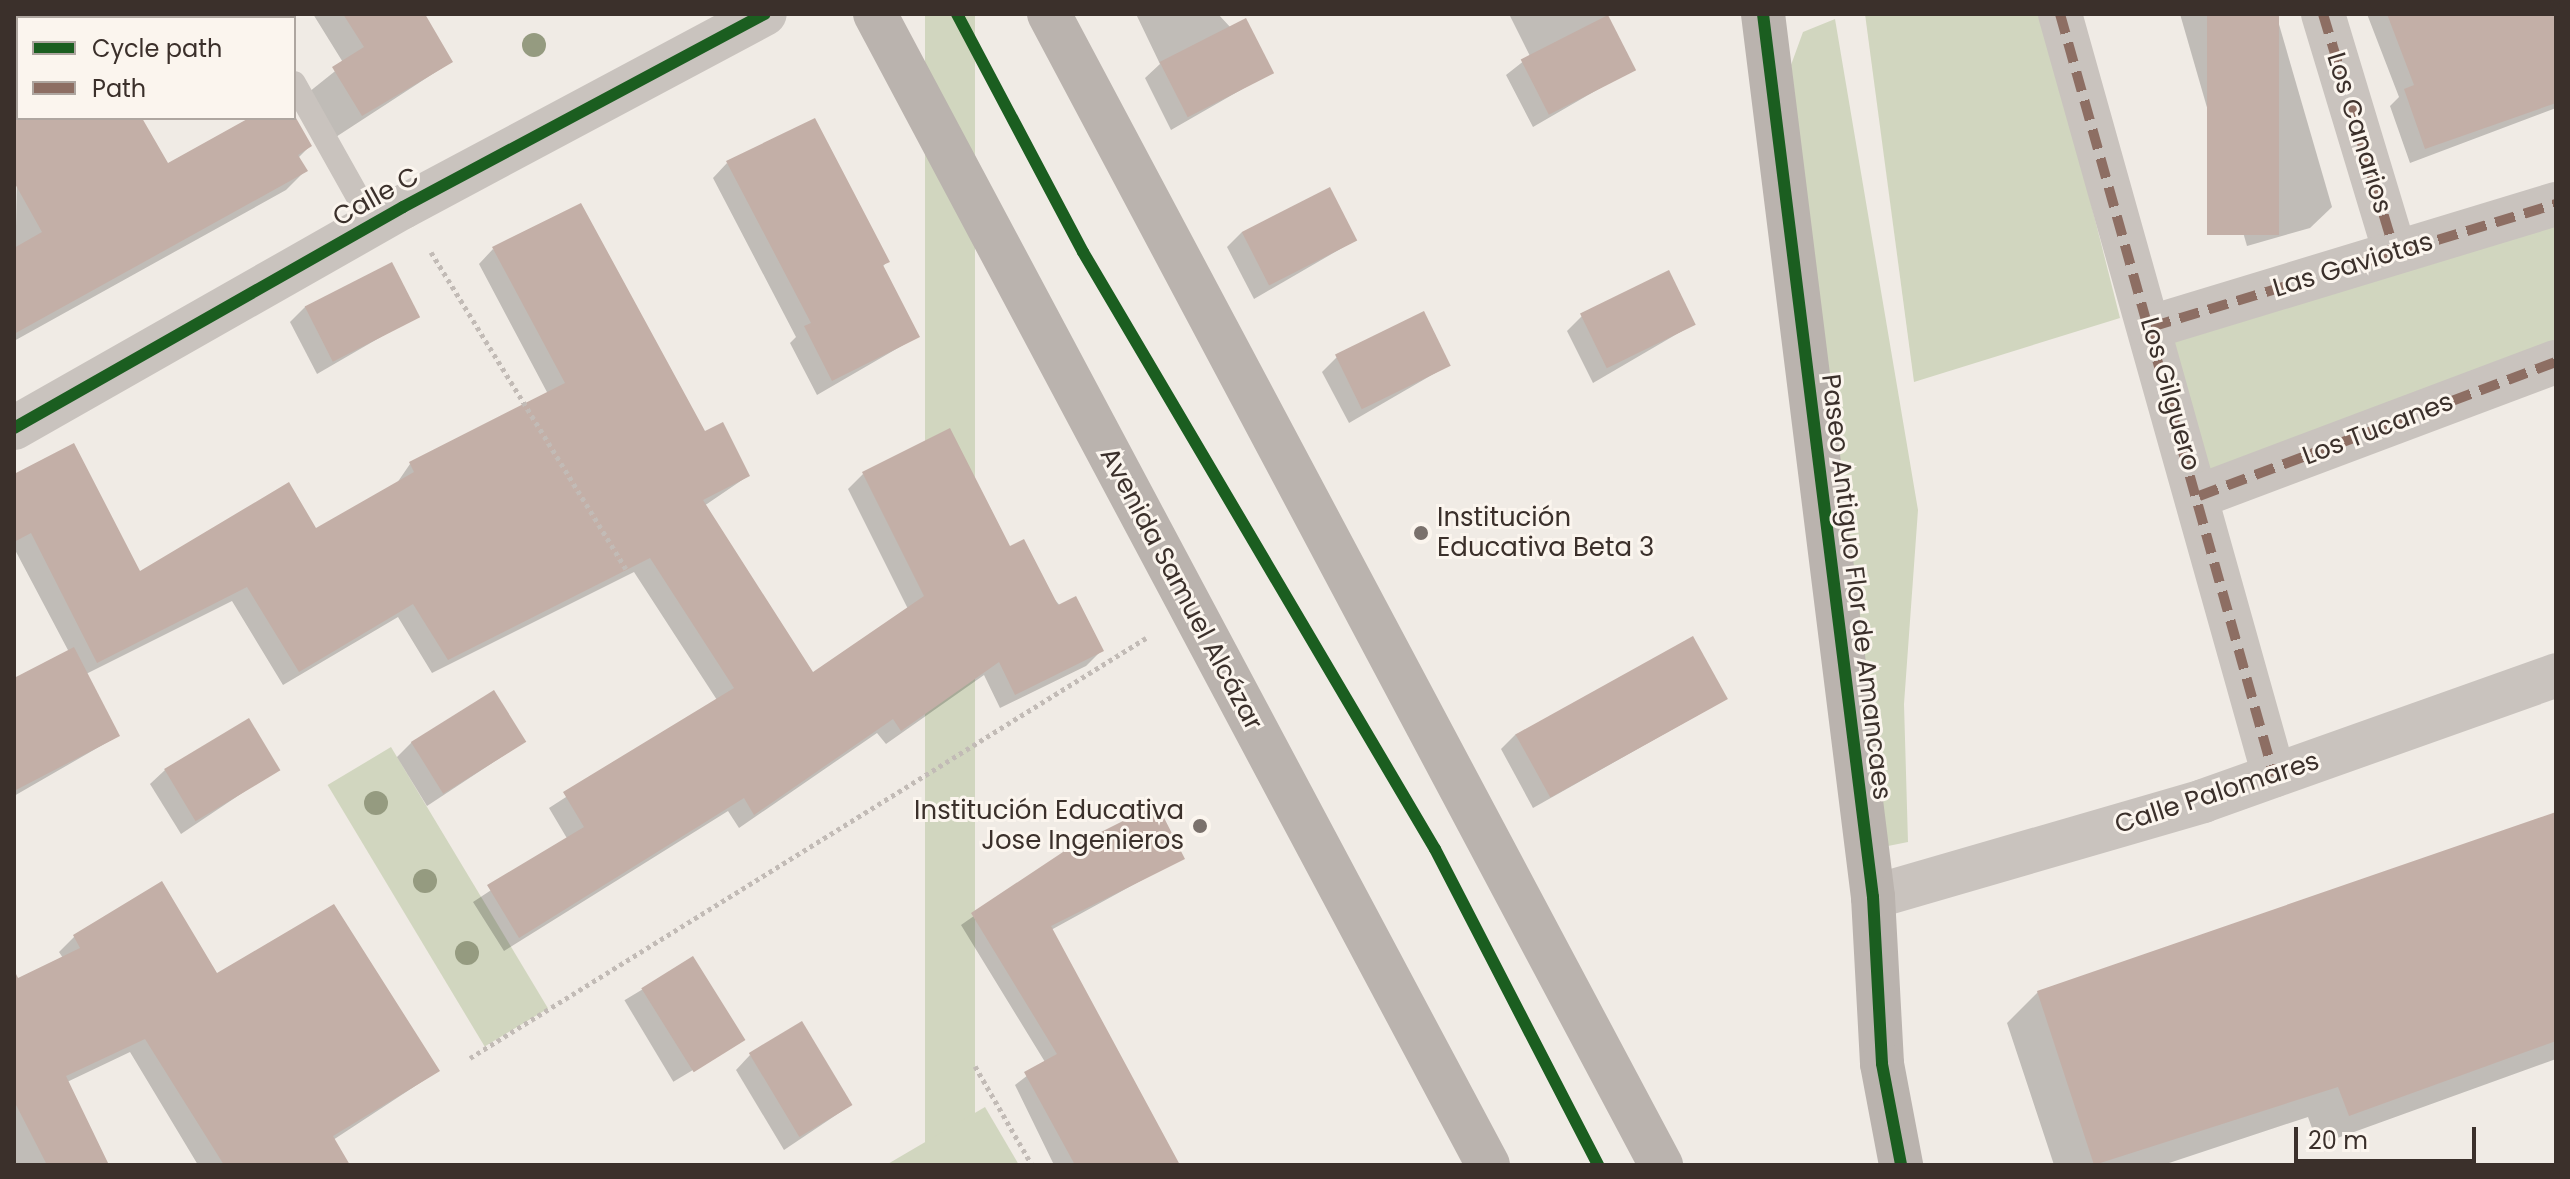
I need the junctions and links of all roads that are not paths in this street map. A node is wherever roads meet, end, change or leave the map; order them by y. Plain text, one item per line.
1 (765, 14) edge
2 (875, 14) edge
3 (1049, 14) edge
4 (1763, 14) edge
5 (2060, 14) edge
6 (2323, 14) edge
7 (296, 86) edge
8 (2556, 204) edge
9 (388, 215) junction
10 (2395, 252) junction
11 (2151, 327) junction
12 (2556, 362) edge
13 (14, 428) edge
14 (2199, 496) junction
15 (2556, 675) edge
16 (2274, 776) junction
17 (1873, 897) junction
18 (1488, 1165) edge
19 (1661, 1165) edge
20 (1902, 1165) edge

1 - 9 street, Calle C
2 - 18 main road, Avenida Samuel Alcázar
3 - 19 main road
4 - 17 main road, Paseo Antiguo Flor de Amancaes
5 - 11 street, Los Gilguero
6 - 10 street, Los Canarios
7 - 9 lane
8 - 10 street, Las Gaviotas
9 - 13 street, Calle C
10 - 11 street, Las Gaviotas
11 - 14 street, Los Gilguero
12 - 14 street, Los Tucanes
14 - 16 street, Los Gilguero
15 - 16 street, Calle Palomares
16 - 17 street, Calle Palomares
17 - 20 main road, Paseo Antiguo Flor de Amancaes

